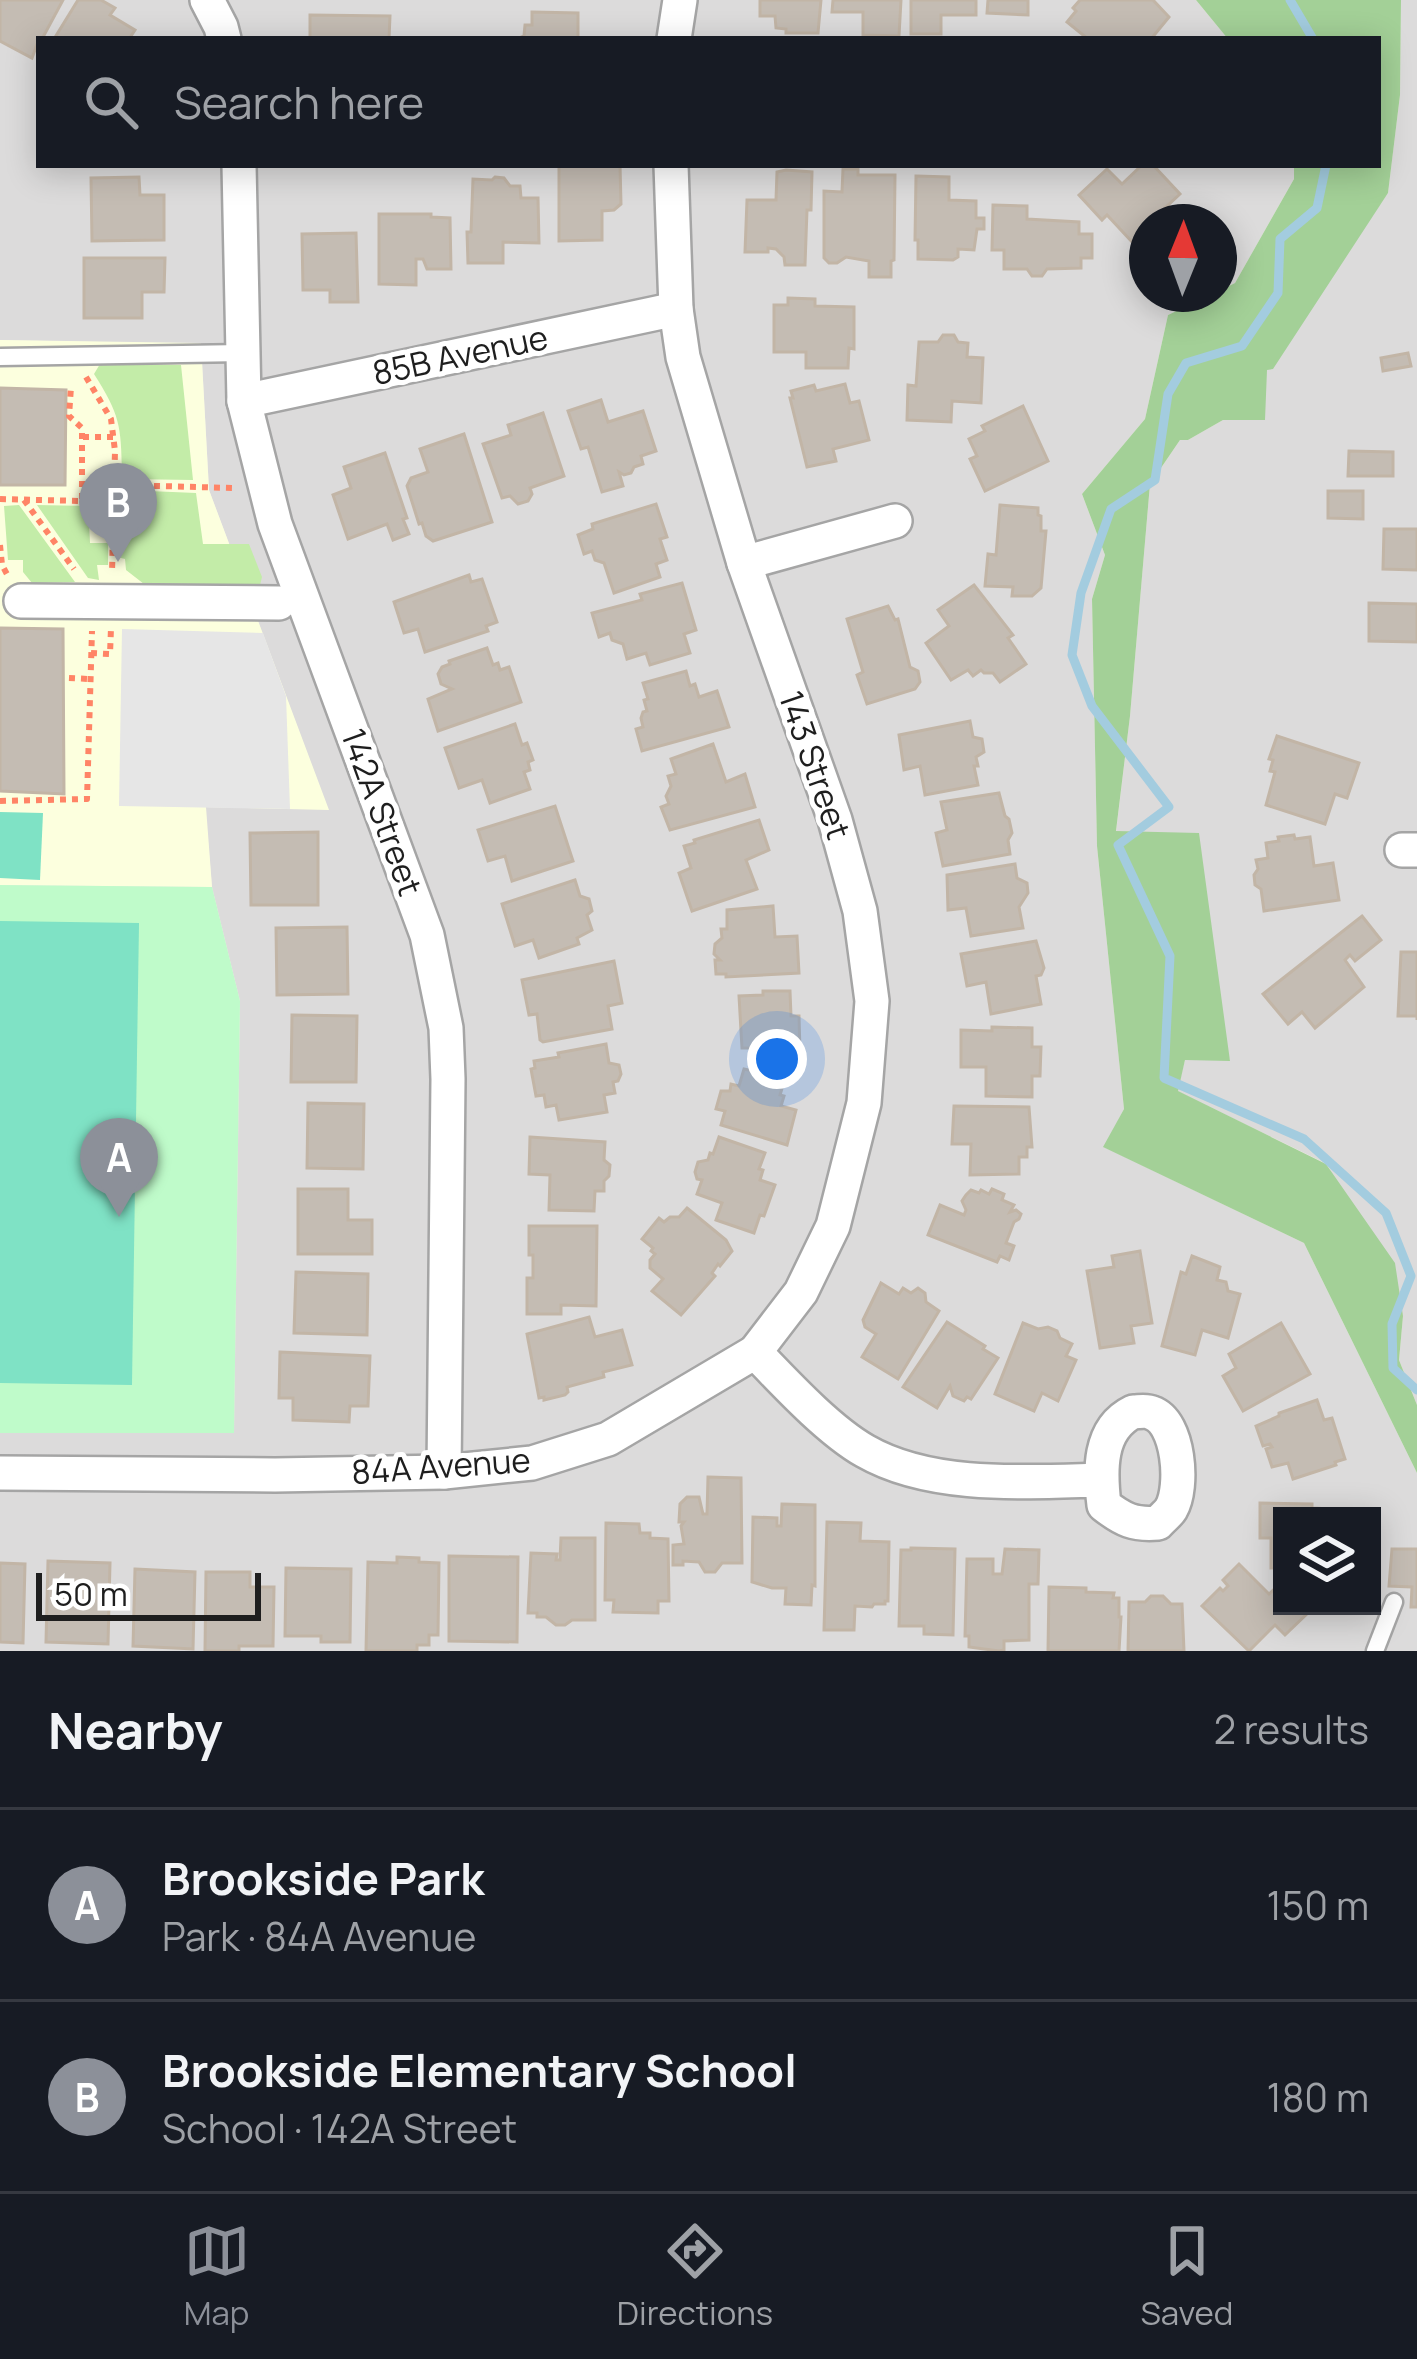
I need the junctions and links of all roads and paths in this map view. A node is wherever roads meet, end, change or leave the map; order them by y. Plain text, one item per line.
1 (207, 0) edge
2 (680, 0) edge
3 (223, 36) edge
4 (674, 36) edge
5 (238, 168) edge
6 (671, 168) edge
7 (676, 309) junction
8 (243, 353) junction
9 (86, 356) junction
10 (0, 357) edge
11 (71, 387) dead end
12 (244, 401) junction
13 (82, 437) junction
14 (113, 437) junction
15 (82, 484) junction
16 (114, 485) junction
17 (237, 488) dead end
18 (0, 500) edge
19 (24, 500) junction
20 (895, 520) dead end
21 (744, 563) junction
22 (21, 601) dead end
23 (102, 601) junction
24 (279, 604) dead end
25 (69, 678) dead end
26 (90, 679) junction
27 (0, 801) edge
28 (755, 1352) junction
29 (444, 1472) junction
30 (0, 1473) edge
31 (1101, 1480) dead end
32 (1394, 1602) dead end
33 (1375, 1651) edge

1 - 3 street
2 - 4 street
5 - 8 street, 142A Street
6 - 7 street, 143 Street
7 - 12 street, 85B Avenue
7 - 21 street, 143 Street
8 - 9 lane
8 - 12 street, 142A Street
9 - 10 lane
9 - 14 path
11 - 13 path
12 - 29 street, 142A Street
13 - 14 path
13 - 15 path
14 - 16 path
15 - 16 path
15 - 19 path
16 - 17 path
16 - 23 path
18 - 19 path
19 - 23 path
20 - 21 street
21 - 28 street, 143 Street
22 - 23 street
23 - 24 street
23 - 26 path
25 - 26 path
26 - 27 path
28 - 29 street, 84A Avenue
28 - 31 street
29 - 30 street, 84A Avenue
32 - 33 lane

